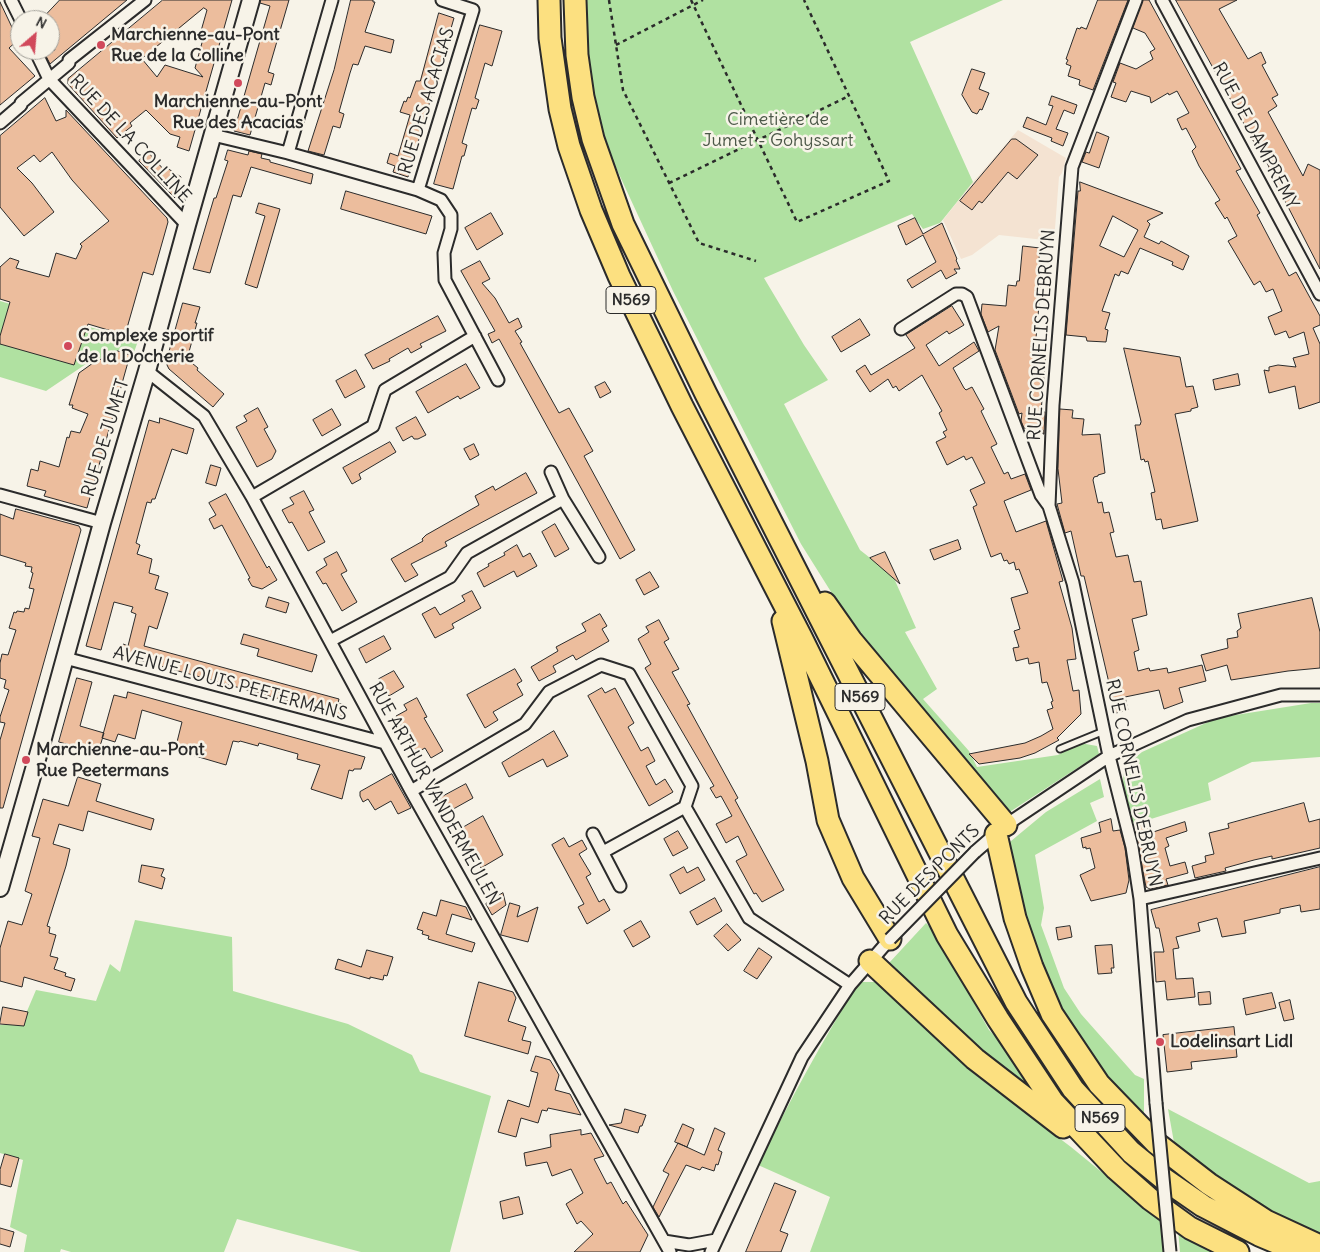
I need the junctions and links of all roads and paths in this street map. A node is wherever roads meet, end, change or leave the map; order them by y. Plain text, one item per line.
1 (145, 0) edge
2 (251, 0) edge
3 (332, 0) edge
4 (442, 0) edge
5 (549, 0) edge
6 (575, 0) edge
7 (609, 0) edge
8 (691, 0) edge
9 (703, 0) edge
10 (804, 0) edge
11 (1136, 0) edge
12 (1162, 0) edge
13 (693, 5) junction
14 (616, 44) junction
15 (40, 60) edge
16 (50, 79) junction
17 (849, 96) junction
18 (0, 123) edge
19 (213, 134) junction
20 (758, 140) junction
21 (288, 153) junction
22 (669, 183) junction
23 (418, 190) junction
24 (187, 225) junction
25 (756, 261) dead end
26 (1319, 290) edge
27 (901, 329) dead end
28 (475, 336) junction
29 (147, 371) junction
30 (498, 380) dead end
31 (551, 472) dead end
32 (0, 495) edge
33 (252, 497) junction
34 (563, 499) junction
35 (1049, 506) junction
36 (102, 523) junction
37 (782, 543) junction
38 (599, 557) dead end
39 (772, 580) junction
40 (330, 641) junction
41 (65, 658) junction
42 (1320, 695) edge
43 (1104, 731) junction
44 (386, 743) junction
45 (1060, 749) dead end
46 (1109, 756) junction
47 (411, 791) junction
48 (685, 807) junction
49 (1001, 830) junction
50 (593, 834) dead end
51 (603, 852) junction
52 (1320, 858) edge
53 (620, 886) dead end
54 (0, 888) edge
55 (1140, 899) junction
56 (890, 939) junction
57 (870, 961) junction
58 (850, 985) junction
59 (1112, 1165) junction
60 (716, 1240) junction
61 (664, 1241) junction
62 (1320, 1246) edge
63 (670, 1252) edge
64 (711, 1252) edge
65 (1170, 1252) edge
66 (1238, 1252) edge
67 (1298, 1252) edge

1 - 16 street
2 - 19 street, RUE DE JUMET
3 - 21 street
4 - 23 street, RUE DES ACACIAS
5 - 39 highway, N569
6 - 37 highway, N569
7 - 14 path
8 - 13 path
9 - 13 path
10 - 17 path
11 - 35 street, RUE CORNELIS DEBRUYN
12 - 26 street, RUE DE DAMPREMY
13 - 14 path
13 - 20 path
14 - 22 path
15 - 16 street, RUE DE LA COLLINE
16 - 18 street
16 - 24 street, RUE DE LA COLLINE
17 - 20 path
17 - 20 path
19 - 21 street, RUE DES ACACIAS
19 - 24 street, RUE DE JUMET
20 - 22 path
21 - 23 street, RUE DES ACACIAS
22 - 25 path
23 - 28 street
24 - 29 street, RUE DE JUMET
27 - 35 street, RUE CORNELIS DEBRUYN
28 - 30 street
28 - 33 street
29 - 33 street, RUE ARTHUR VANDERMEULEN
29 - 36 street, RUE DE JUMET
31 - 34 street
32 - 36 street
33 - 40 street, RUE ARTHUR VANDERMEULEN
34 - 38 street
34 - 40 street
35 - 43 street, RUE CORNELIS DEBRUYN
36 - 41 street, RUE DE JUMET
37 - 49 highway
37 - 67 highway, N569
39 - 56 highway
39 - 59 highway, N569
40 - 44 street, RUE ARTHUR VANDERMEULEN
41 - 44 street, AVENUE LOUIS PEETERMANS
41 - 54 street, RUE DE JUMET
42 - 46 street, RUE DES PONTS
43 - 45 lane
43 - 46 street, RUE CORNELIS DEBRUYN
44 - 47 street, RUE ARTHUR VANDERMEULEN
46 - 49 street, RUE DES PONTS
46 - 55 street, RUE CORNELIS DEBRUYN
47 - 48 street
47 - 61 street, RUE ARTHUR VANDERMEULEN
48 - 51 street
48 - 58 street
49 - 56 street, RUE DES PONTS, bridge
49 - 62 highway
50 - 51 street
51 - 53 street
52 - 55 street
55 - 65 street, RUE CORNELIS DEBRUYN, bridge
56 - 57 street, RUE DES PONTS
57 - 58 street, RUE DES PONTS
57 - 59 highway
58 - 60 street, RUE DES PONTS
59 - 66 highway, N569
60 - 61 street
60 - 64 street, RUE DES PONTS
61 - 63 street, RUE ARTHUR VANDERMEULEN

